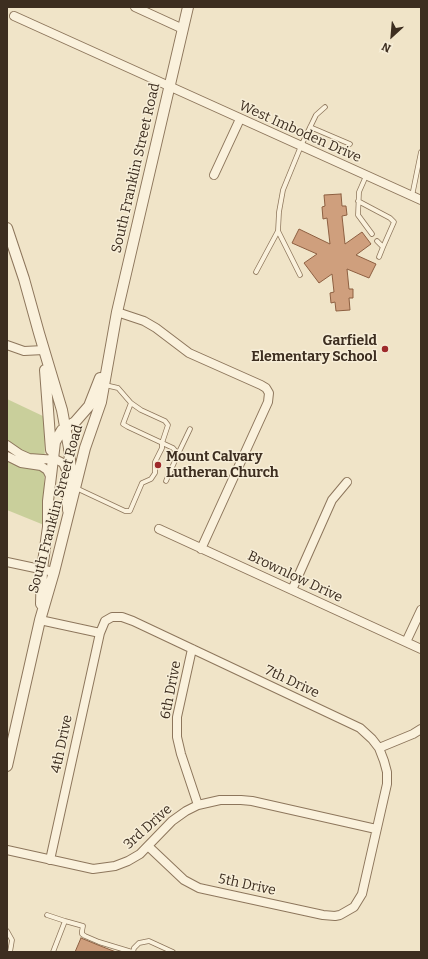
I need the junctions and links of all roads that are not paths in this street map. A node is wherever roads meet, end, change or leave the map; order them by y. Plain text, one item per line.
1 (135, 7) edge
2 (188, 7) edge
3 (14, 16) dead end
4 (183, 29) junction
5 (169, 86) junction
6 (325, 107) dead end
7 (240, 119) junction
8 (310, 127) junction
9 (350, 144) dead end
10 (301, 146) junction
11 (421, 152) edge
12 (214, 175) dead end
13 (366, 176) junction
14 (412, 196) junction
15 (421, 200) edge
16 (358, 201) junction
17 (7, 228) edge
18 (278, 231) junction
19 (372, 234) dead end
20 (377, 241) dead end
21 (383, 247) junction
22 (379, 257) dead end
23 (256, 272) dead end
24 (300, 275) dead end
25 (117, 312) junction
26 (112, 335) junction
27 (7, 345) edge
28 (44, 350) junction
29 (104, 384) junction
30 (131, 403) junction
31 (62, 410) junction
32 (79, 418) junction
33 (66, 428) junction
34 (190, 429) dead end
35 (162, 443) junction
36 (7, 445) edge
37 (178, 454) junction
38 (7, 456) edge
39 (52, 460) junction
40 (50, 476) junction
41 (166, 481) dead end
42 (347, 482) dead end
43 (75, 488) junction
44 (67, 523) junction
45 (159, 529) dead end
46 (201, 549) junction
47 (7, 562) edge
48 (42, 569) junction
49 (54, 572) junction
50 (292, 590) junction
51 (421, 610) edge
52 (40, 620) junction
53 (100, 633) junction
54 (406, 642) junction
55 (192, 649) junction
56 (421, 649) edge
57 (421, 729) edge
58 (379, 748) junction
59 (7, 766) edge
60 (198, 805) junction
61 (376, 829) junction
62 (148, 846) junction
63 (7, 850) edge
64 (50, 860) junction
65 (354, 907) joint
66 (47, 915) dead end
67 (65, 921) junction
68 (7, 931) edge
69 (10, 952) edge
70 (53, 952) edge
71 (133, 952) edge
72 (173, 952) edge

1 - 4 street
2 - 4 street, South Franklin Street Road
3 - 5 street, West Imboden Drive
4 - 5 street, South Franklin Street Road
5 - 7 street, West Imboden Drive
5 - 25 street, South Franklin Street Road
6 - 8 lane
7 - 10 street, West Imboden Drive
7 - 12 street
8 - 9 lane
8 - 10 lane
10 - 13 street, West Imboden Drive
10 - 18 lane
11 - 14 lane
13 - 14 street, West Imboden Drive
13 - 16 lane
14 - 15 street, West Imboden Drive
16 - 19 lane
16 - 21 lane
17 - 28 street
18 - 23 lane
18 - 24 lane
20 - 21 lane
21 - 22 lane
25 - 26 street, South Franklin Street Road
25 - 46 street
26 - 29 street, South Franklin Street Road
26 - 32 street, South Franklin Street Road
27 - 28 street
28 - 31 street
28 - 39 street
29 - 30 lane
29 - 43 street, South Franklin Street Road
30 - 35 lane
30 - 35 lane
31 - 32 street
31 - 33 street
32 - 33 street, South Franklin Street Road
33 - 39 street, South Franklin Street Road
33 - 44 street
34 - 37 lane
35 - 37 lane
35 - 43 lane
36 - 39 street
37 - 41 lane
38 - 40 street
39 - 40 street, South Franklin Street Road
39 - 44 street
40 - 48 street, South Franklin Street Road
42 - 50 street
43 - 44 street, South Franklin Street Road
44 - 49 street, South Franklin Street Road
45 - 46 street, Brownlow Drive
46 - 50 street, Brownlow Drive
47 - 48 street
48 - 49 street
48 - 52 street, South Franklin Street Road
49 - 52 street, South Franklin Street Road
50 - 54 street, Brownlow Drive
51 - 54 street
52 - 53 street
52 - 59 street, South Franklin Street Road
53 - 55 street, 7th Drive
53 - 64 street, 4th Drive
54 - 56 street, Brownlow Drive
55 - 58 street, 7th Drive
55 - 60 street, 6th Drive
57 - 58 street
58 - 61 street, 7th Drive
60 - 61 street, 3rd Drive
60 - 62 street, 3rd Drive
61 - 65 street, 7th Drive
62 - 64 street, 3rd Drive
62 - 65 street, 5th Drive
63 - 64 street, 3rd Drive
66 - 67 lane
67 - 70 lane
67 - 71 lane
68 - 69 lane
71 - 72 lane

